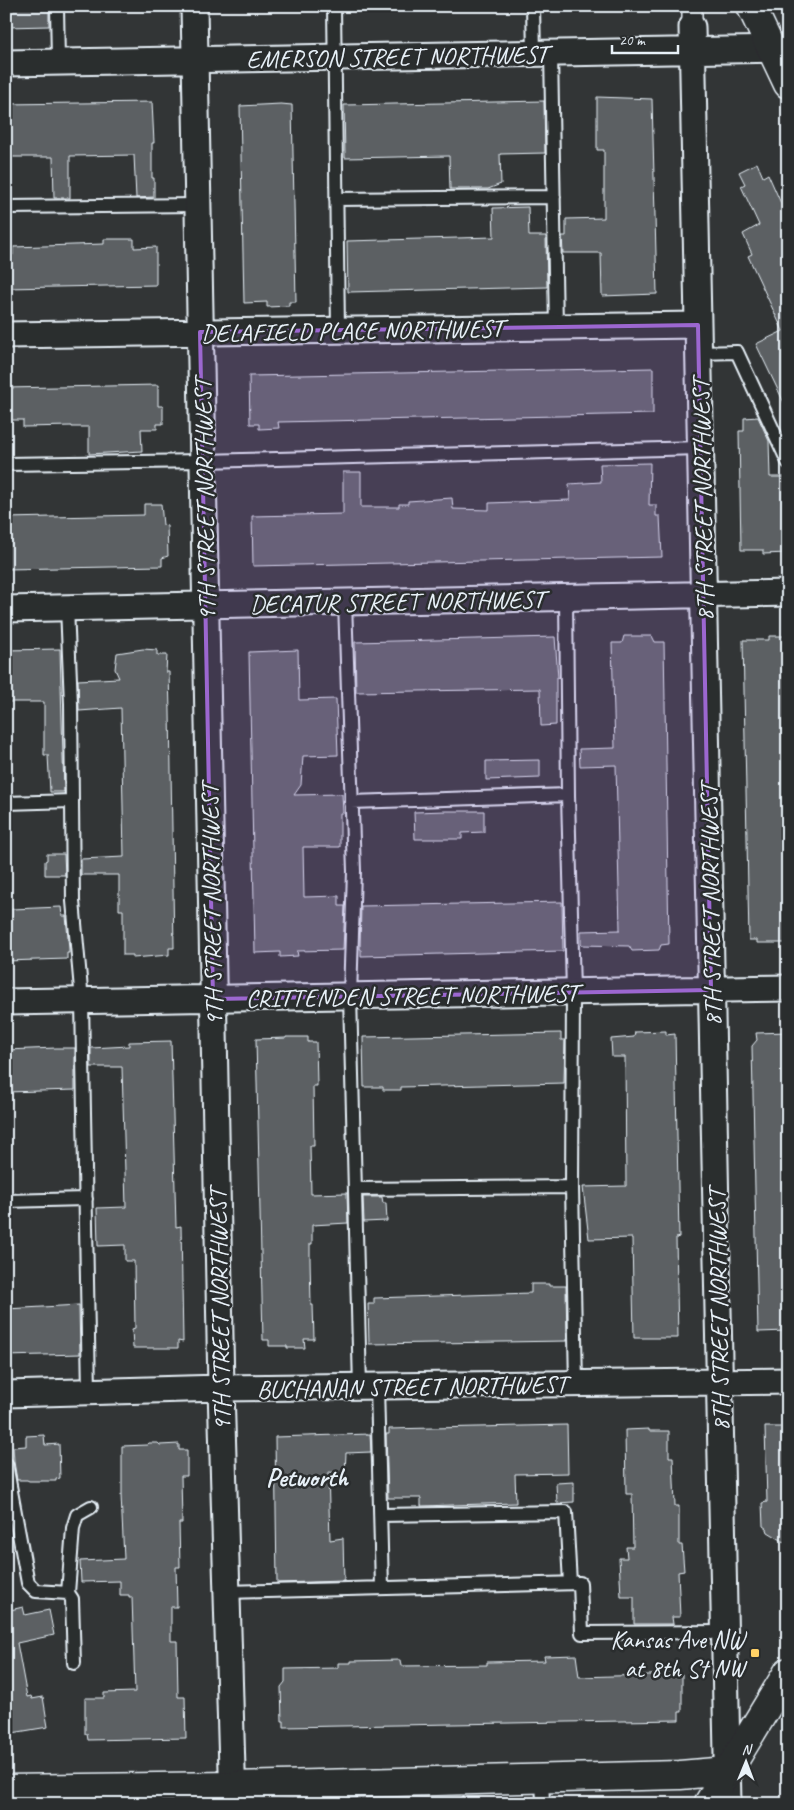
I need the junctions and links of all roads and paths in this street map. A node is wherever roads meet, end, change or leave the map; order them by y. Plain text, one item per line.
1 (57, 6) edge
2 (194, 6) edge
3 (334, 6) edge
4 (533, 6) edge
5 (751, 6) edge
6 (692, 28) edge
7 (780, 50) edge
8 (543, 54) junction
9 (335, 57) junction
10 (195, 59) junction
11 (58, 62) junction
12 (6, 63) edge
13 (788, 84) edge
14 (554, 197) junction
15 (336, 198) junction
16 (198, 205) junction
17 (6, 207) edge
18 (698, 325) junction
19 (556, 327) junction
20 (338, 330) junction
21 (200, 332) junction
22 (6, 335) edge
23 (699, 353) junction
24 (701, 448) junction
25 (203, 461) junction
26 (788, 462) edge
27 (6, 464) edge
28 (788, 593) edge
29 (704, 594) junction
30 (566, 597) junction
31 (345, 602) junction
32 (206, 604) junction
33 (67, 607) junction
34 (6, 609) edge
35 (568, 795) junction
36 (72, 801) junction
37 (351, 802) junction
38 (6, 803) edge
39 (788, 988) edge
40 (711, 990) junction
41 (573, 992) junction
42 (350, 996) junction
43 (213, 998) junction
44 (82, 1001) junction
45 (6, 1002) edge
46 (572, 1187) junction
47 (355, 1189) junction
48 (86, 1200) junction
49 (6, 1201) edge
50 (788, 1381) edge
51 (719, 1382) junction
52 (576, 1384) junction
53 (369, 1386) junction
54 (221, 1388) junction
55 (89, 1392) junction
56 (6, 1394) edge
57 (6, 1464) edge
58 (91, 1507) dead end
59 (380, 1516) junction
60 (570, 1583) junction
61 (382, 1588) junction
62 (227, 1592) junction
63 (68, 1593) junction
64 (724, 1632) junction
65 (74, 1663) dead end
66 (788, 1672) edge
67 (727, 1771) junction
68 (542, 1777) junction
69 (6, 1789) edge
70 (233, 1795) edge
71 (543, 1804) edge
72 (708, 1804) edge
73 (728, 1804) edge

1 - 11 lane
2 - 10 street, 9TH STREET NORTHWEST
3 - 9 lane
4 - 8 lane
5 - 7 street
6 - 7 street, EMERSON STREET NORTHWEST
6 - 8 street, EMERSON STREET NORTHWEST
6 - 18 street, 8TH STREET NORTHWEST
7 - 13 street
8 - 9 street, EMERSON STREET NORTHWEST
8 - 14 lane
9 - 10 street, EMERSON STREET NORTHWEST
9 - 15 lane
10 - 11 street, EMERSON STREET NORTHWEST
10 - 16 street, 9TH STREET NORTHWEST
11 - 12 street, EMERSON STREET NORTHWEST
14 - 15 lane
14 - 19 lane
15 - 20 lane
16 - 17 lane
16 - 21 street, 9TH STREET NORTHWEST
18 - 19 street, DELAFIELD PLACE NORTHWEST
18 - 23 street, 8TH STREET NORTHWEST
19 - 20 street, DELAFIELD PLACE NORTHWEST
20 - 21 street, DELAFIELD PLACE NORTHWEST
21 - 22 street, DELAFIELD PLACE NORTHWEST
21 - 25 street, 9TH STREET NORTHWEST
23 - 24 street, 8TH STREET NORTHWEST
23 - 26 lane
24 - 25 lane
24 - 29 street, 8TH STREET NORTHWEST
25 - 27 lane
25 - 32 street, 9TH STREET NORTHWEST
28 - 29 street, DECATUR STREET NORTHWEST
29 - 30 street, DECATUR STREET NORTHWEST
29 - 40 street, 8TH STREET NORTHWEST
30 - 31 street, DECATUR STREET NORTHWEST
30 - 35 lane
31 - 32 street, DECATUR STREET NORTHWEST
31 - 37 lane
32 - 33 street, DECATUR STREET NORTHWEST
32 - 43 street, 9TH STREET NORTHWEST
33 - 34 street, DECATUR STREET NORTHWEST
33 - 36 lane
35 - 37 lane
35 - 41 lane
36 - 38 lane
36 - 44 lane
37 - 42 lane
39 - 40 street, CRITTENDEN STREET NORTHWEST
40 - 41 street, CRITTENDEN STREET NORTHWEST
40 - 51 street, 8TH STREET NORTHWEST
41 - 42 street, CRITTENDEN STREET NORTHWEST
41 - 46 lane
42 - 43 street, CRITTENDEN STREET NORTHWEST
42 - 47 lane
43 - 44 street, CRITTENDEN STREET NORTHWEST
43 - 54 street, 9TH STREET NORTHWEST
44 - 45 street, CRITTENDEN STREET NORTHWEST
44 - 48 lane
46 - 47 lane
46 - 52 lane
47 - 53 lane
48 - 49 lane
48 - 55 lane
50 - 51 street, BUCHANAN STREET NORTHWEST
51 - 52 street, BUCHANAN STREET NORTHWEST
51 - 64 street, 8TH STREET NORTHWEST
52 - 53 street, BUCHANAN STREET NORTHWEST
53 - 54 street, BUCHANAN STREET NORTHWEST
53 - 59 lane
54 - 55 street, BUCHANAN STREET NORTHWEST
54 - 62 street, 9TH STREET NORTHWEST
55 - 56 street, BUCHANAN STREET NORTHWEST
57 - 63 lane
58 - 63 lane
59 - 60 lane
59 - 61 lane
60 - 61 lane
60 - 64 lane
61 - 62 lane
62 - 70 street, 9TH STREET NORTHWEST
63 - 65 lane
64 - 67 street, 8TH STREET NORTHWEST
66 - 67 street
67 - 68 street
67 - 72 street
67 - 73 street, 8TH STREET NORTHWEST
68 - 70 street
68 - 71 lane
69 - 70 street

